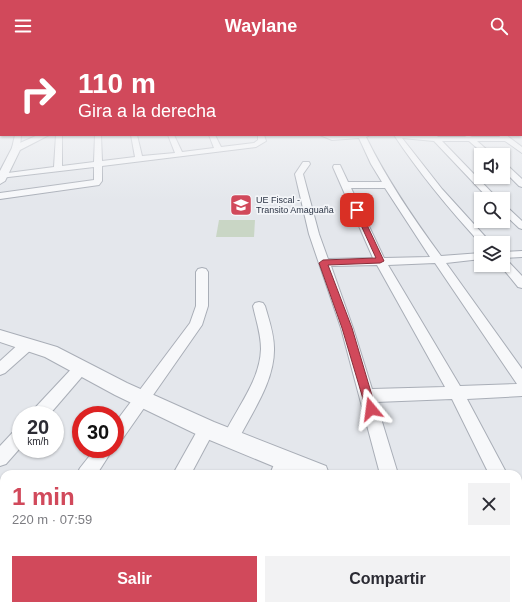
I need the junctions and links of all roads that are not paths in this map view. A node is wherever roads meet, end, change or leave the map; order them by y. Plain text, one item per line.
1 (16, 148) edge
2 (59, 148) edge
3 (98, 148) edge
4 (137, 148) edge
5 (176, 148) edge
6 (227, 148) edge
7 (368, 148) edge
8 (408, 148) edge
9 (445, 148) edge
10 (218, 149) joint
11 (178, 154) junction
12 (139, 158) junction
13 (97, 163) junction
14 (306, 164) dead end
15 (337, 166) dead end
16 (58, 168) junction
17 (510, 173) edge
18 (1, 177) edge
19 (522, 184) edge
20 (345, 185) junction
21 (387, 185) junction
22 (487, 192) edge
23 (0, 196) edge
24 (510, 215) edge
25 (522, 226) edge
26 (479, 236) edge
27 (522, 254) edge
28 (510, 255) edge
29 (474, 257) edge
30 (438, 260) junction
31 (380, 261) junction
32 (323, 263) junction
33 (510, 269) edge
34 (202, 272) dead end
35 (522, 284) edge
36 (260, 306) dead end
37 (0, 336) edge
38 (27, 345) junction
39 (81, 368) junction
40 (0, 369) edge
41 (522, 380) edge
42 (522, 390) edge
43 (456, 392) junction
44 (367, 396) junction
45 (142, 399) junction
46 (47, 406) edge
47 (124, 424) edge
48 (207, 429) junction
49 (230, 439) junction
50 (12, 445) edge
51 (0, 458) edge
52 (98, 458) edge
53 (282, 467) edge
54 (89, 470) edge
55 (184, 470) edge
56 (297, 470) edge
57 (389, 470) edge
58 (496, 470) edge

1 - 18 street
2 - 16 street
3 - 13 street
4 - 12 street
5 - 11 street
6 - 10 street
7 - 21 street
8 - 26 street
9 - 22 street
10 - 11 street
11 - 12 street
12 - 13 street
13 - 16 street
13 - 23 street
14 - 32 street
15 - 20 street
16 - 18 street
17 - 19 street
20 - 21 street
20 - 31 street
21 - 30 street
24 - 25 street
27 - 28 street
29 - 30 street
30 - 31 street
30 - 41 street
31 - 32 street
31 - 43 street
32 - 44 street
33 - 35 street
34 - 45 street
36 - 49 street
37 - 38 street
38 - 39 street
38 - 40 street
39 - 45 street
39 - 46 street
42 - 43 street
43 - 44 street
43 - 58 street
44 - 57 street
45 - 47 street
45 - 48 street
48 - 49 street
48 - 55 street
49 - 53 street
50 - 51 street
52 - 54 street
53 - 56 street

